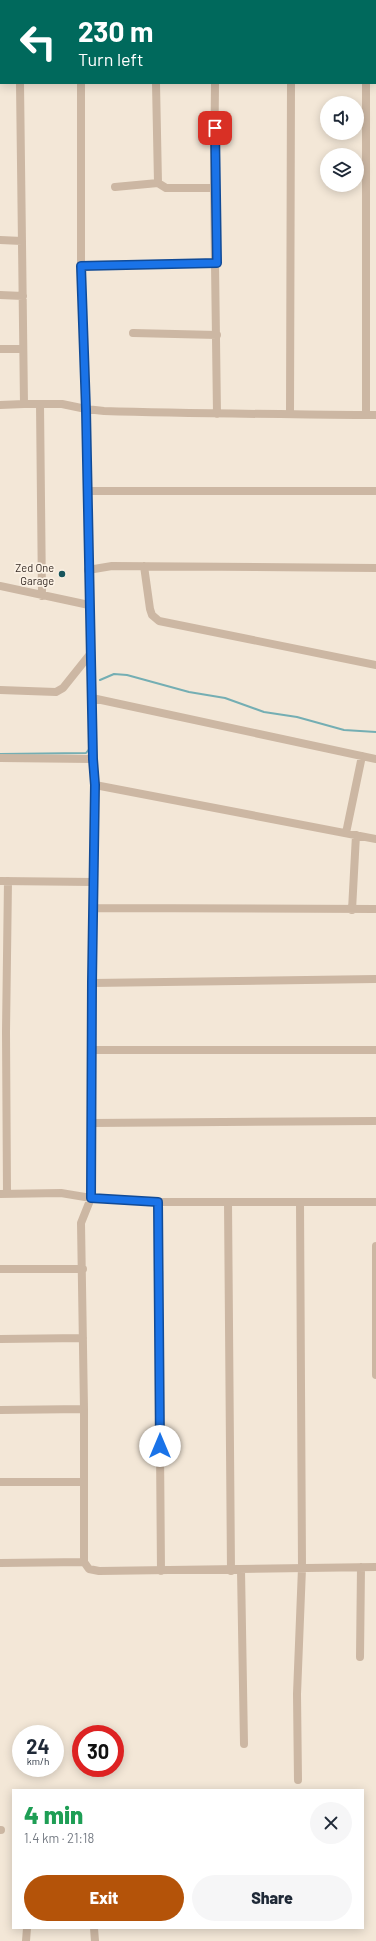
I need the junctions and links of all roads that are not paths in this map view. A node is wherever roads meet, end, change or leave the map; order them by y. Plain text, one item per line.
1 (20, 84) edge
2 (81, 84) edge
3 (156, 84) edge
4 (216, 84) edge
5 (291, 84) edge
6 (366, 84) edge
7 (158, 183) junction
8 (115, 188) dead end
9 (214, 188) junction
10 (0, 240) edge
11 (22, 241) junction
12 (217, 263) junction
13 (81, 266) junction
14 (0, 295) edge
15 (24, 296) junction
16 (133, 333) dead end
17 (217, 335) junction
18 (0, 349) edge
19 (22, 349) junction
20 (24, 404) junction
21 (40, 404) junction
22 (0, 406) edge
23 (86, 410) junction
24 (290, 413) junction
25 (217, 414) junction
26 (366, 415) junction
27 (376, 415) edge
28 (87, 491) junction
29 (376, 491) edge
30 (144, 566) junction
31 (376, 568) edge
32 (88, 570) junction
33 (0, 586) edge
34 (42, 596) junction
35 (90, 605) junction
36 (91, 653) junction
37 (375, 663) edge
38 (0, 690) edge
39 (92, 698) junction
40 (362, 756) junction
41 (0, 758) edge
42 (93, 759) junction
43 (376, 759) edge
44 (95, 785) junction
45 (346, 833) junction
46 (356, 835) junction
47 (376, 840) edge
48 (4, 881) edge
49 (93, 882) junction
50 (94, 908) junction
51 (352, 910) junction
52 (376, 910) edge
53 (376, 979) edge
54 (92, 982) junction
55 (93, 1050) junction
56 (376, 1050) edge
57 (376, 1121) edge
58 (91, 1122) junction
59 (4, 1194) edge
60 (91, 1198) junction
61 (158, 1202) junction
62 (228, 1202) junction
63 (300, 1202) junction
64 (376, 1202) edge
65 (376, 1246) edge
66 (0, 1269) edge
67 (83, 1269) junction
68 (83, 1338) junction
69 (0, 1339) edge
70 (376, 1350) edge
71 (376, 1376) edge
72 (84, 1408) junction
73 (0, 1410) edge
74 (0, 1482) edge
75 (84, 1482) junction
76 (84, 1562) junction
77 (0, 1563) edge
78 (361, 1567) junction
79 (376, 1567) edge
80 (302, 1568) junction
81 (241, 1570) junction
82 (161, 1571) junction
83 (231, 1571) junction
84 (360, 1657) dead end
85 (244, 1744) dead end
86 (298, 1780) dead end
87 (27, 1929) edge
88 (94, 1929) edge
89 (26, 1941) edge
90 (94, 1941) edge

1 - 11 street
2 - 13 street
3 - 7 street
4 - 9 street
5 - 24 street
6 - 26 street
7 - 8 street
7 - 9 street
9 - 12 street
10 - 11 street
11 - 15 street
12 - 13 street
12 - 17 street
13 - 23 street
14 - 15 street
15 - 19 street
16 - 17 street
17 - 25 street
18 - 19 street
19 - 20 street
20 - 21 street
20 - 22 street
21 - 23 street
21 - 34 street
23 - 25 street
23 - 28 street
24 - 25 street
24 - 26 street
26 - 27 street
28 - 29 street
28 - 32 street
30 - 31 street
30 - 32 street
30 - 37 street
32 - 35 street
33 - 34 street
34 - 35 street
35 - 36 street
36 - 38 street
36 - 39 street
39 - 40 street
39 - 42 street
40 - 43 street
40 - 45 street
41 - 42 street
42 - 44 street
44 - 45 street
44 - 49 street
45 - 46 street
46 - 47 street
46 - 51 street
48 - 49 street
48 - 59 street
49 - 50 street
50 - 51 street
50 - 54 street
51 - 52 street
53 - 54 street
54 - 55 street
55 - 56 street
55 - 58 street
57 - 58 street
58 - 60 street
59 - 60 street
60 - 61 street
60 - 67 street
61 - 62 street
61 - 82 street
62 - 63 street
62 - 83 street
63 - 64 street
63 - 80 street
65 - 70 street
66 - 67 street
67 - 68 street
68 - 69 street
68 - 72 street
70 - 71 street
72 - 73 street
72 - 75 street
74 - 75 street
75 - 76 street
76 - 77 street
76 - 82 street
78 - 79 street
78 - 80 street
78 - 84 street
80 - 81 street
80 - 86 street
81 - 83 street
81 - 85 street
82 - 83 street
87 - 89 street
88 - 90 street

